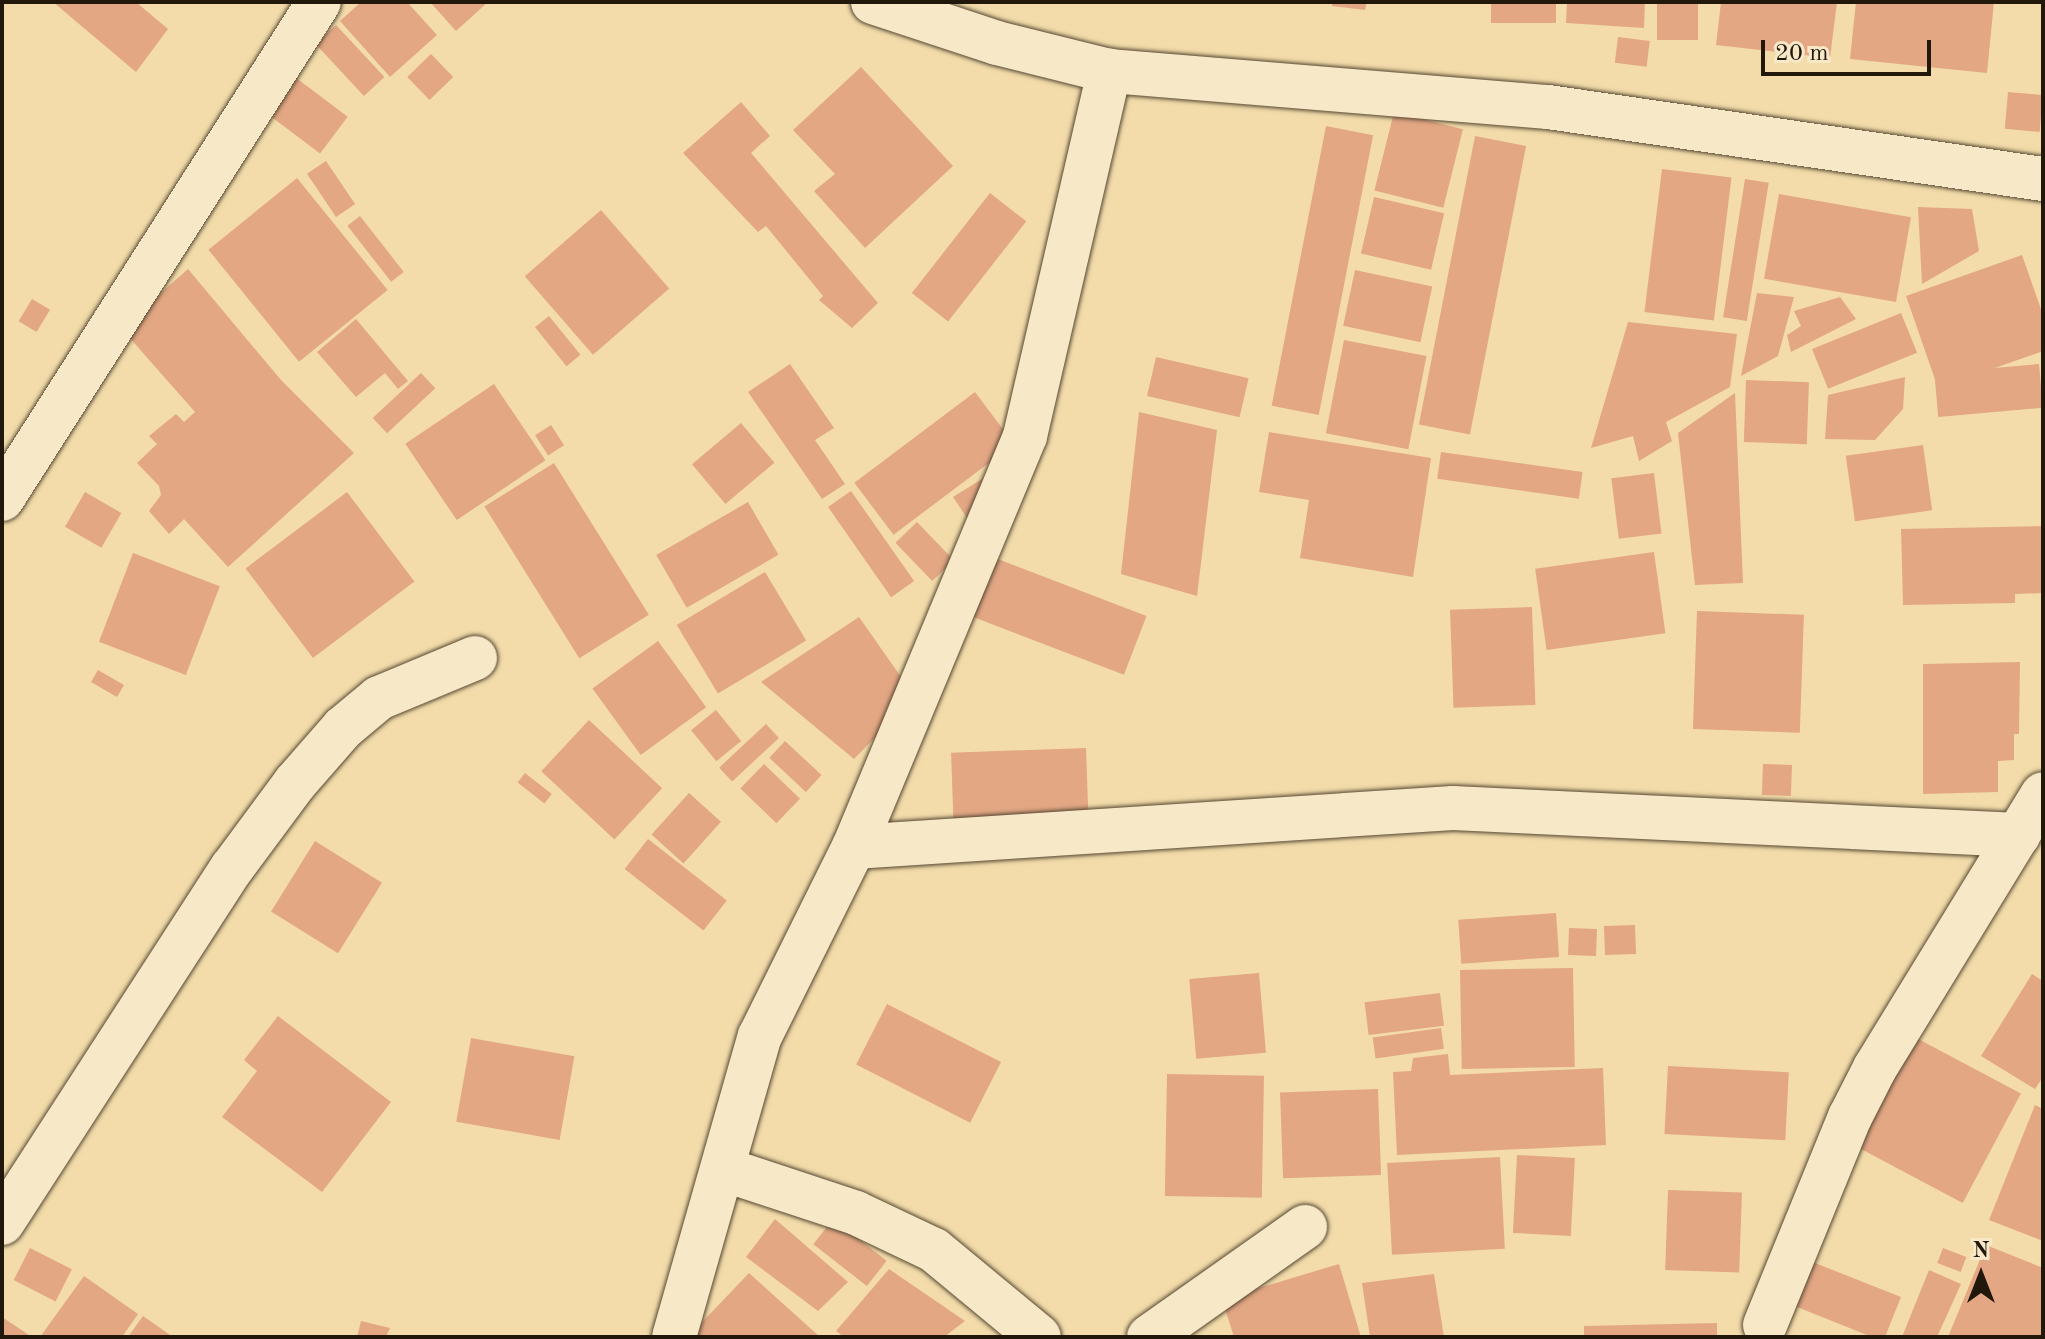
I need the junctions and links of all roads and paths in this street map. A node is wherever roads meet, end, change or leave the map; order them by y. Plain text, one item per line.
1 (319, 2) edge
2 (873, 2) edge
3 (1109, 71) junction
4 (2043, 179) edge
5 (2, 499) edge
6 (475, 658) dead end
7 (2043, 794) edge
8 (2018, 835) junction
9 (854, 847) junction
10 (723, 1169) junction
11 (2, 1223) edge
12 (1305, 1227) dead end
13 (1765, 1325) dead end
14 (674, 1337) edge
15 (1039, 1337) edge
16 (1149, 1337) edge

1 - 5 street
2 - 3 street
3 - 4 street
3 - 9 street
6 - 11 street
7 - 8 street
8 - 9 street
8 - 13 street
9 - 10 street
10 - 14 street
10 - 15 street
12 - 16 street

